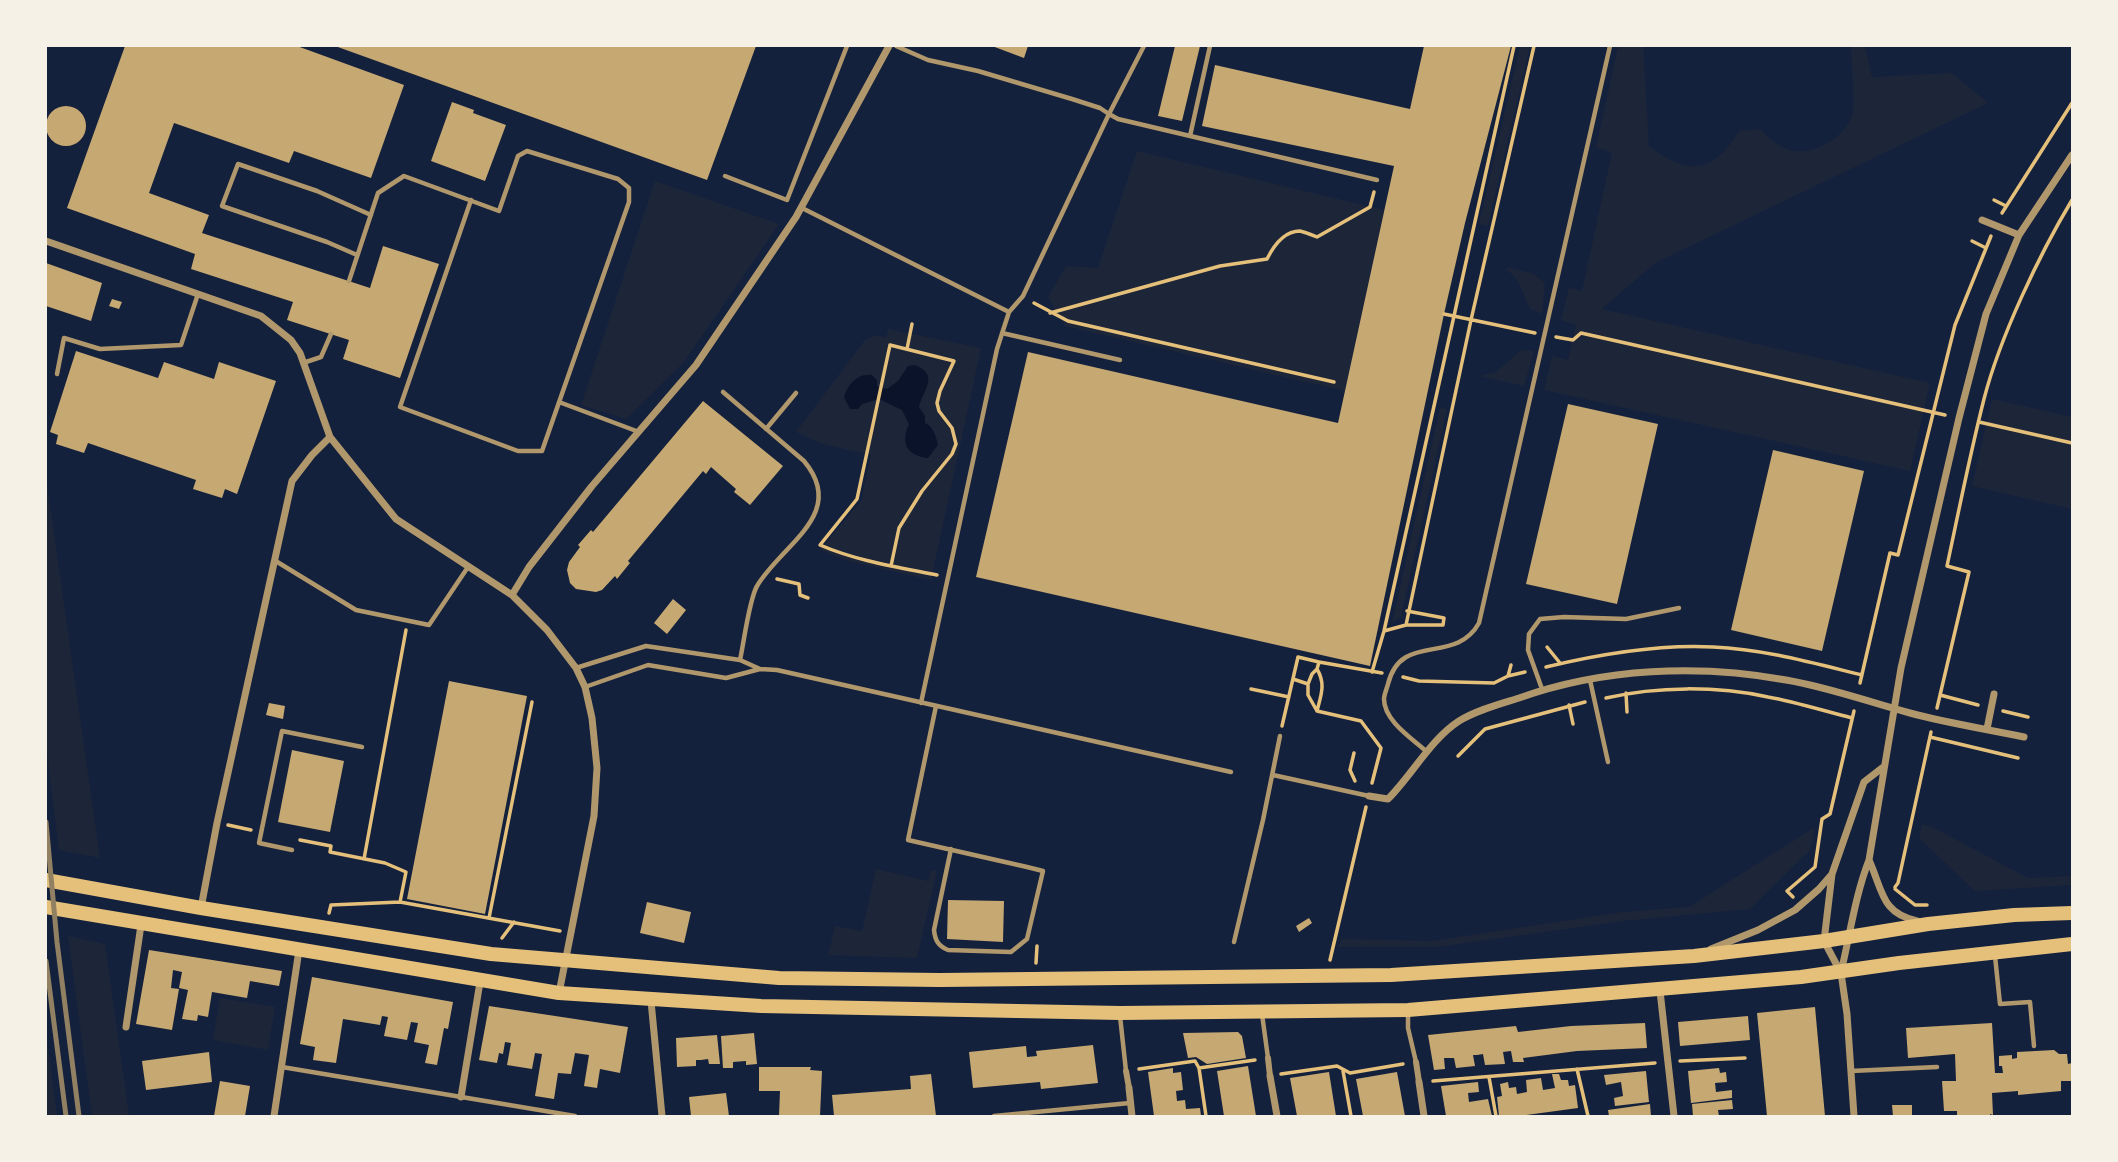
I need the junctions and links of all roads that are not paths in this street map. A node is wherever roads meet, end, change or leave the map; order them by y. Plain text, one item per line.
1 (847, 46) edge
2 (889, 46) edge
3 (896, 46) edge
4 (1144, 46) edge
5 (1210, 46) edge
6 (1610, 46) edge
7 (1109, 114) junction
8 (1190, 136) junction
9 (2073, 155) edge
10 (724, 176) dead end
11 (1377, 180) road end
12 (471, 200) junction
13 (802, 208) junction
14 (371, 215) junction
15 (1982, 220) dead end
16 (2019, 235) junction
17 (46, 241) edge
18 (357, 254) junction
19 (349, 281) dead end
20 (198, 293) junction
21 (1009, 312) junction
22 (1002, 333) junction
23 (331, 334) dead end
24 (1120, 360) dead end
25 (303, 363) junction
26 (57, 374) dead end
27 (723, 392) dead end
28 (796, 393) dead end
29 (559, 402) junction
30 (766, 429) junction
31 (639, 432) junction
32 (330, 437) junction
33 (274, 560) junction
34 (468, 567) junction
35 (512, 595) junction
36 (1679, 608) dead end
37 (740, 660) junction
38 (576, 668) junction
39 (760, 670) junction
40 (1590, 680) junction
41 (585, 687) junction
42 (1542, 689) junction
43 (1994, 694) dead end
44 (921, 703) junction
45 (936, 706) junction
46 (1895, 708) junction
47 (1987, 729) junction
48 (1280, 736) road end
49 (2024, 737) dead end
50 (362, 747) dead end
51 (1427, 753) junction
52 (1608, 762) dead end
53 (1882, 768) junction
54 (1231, 772) dead end
55 (1273, 775) junction
56 (1364, 795) joint
57 (951, 849) junction
58 (292, 850) dead end
59 (1868, 860) junction
60 (1832, 874) junction
61 (46, 880) edge
62 (46, 907) edge
63 (201, 908) junction
64 (2073, 912) edge
65 (1928, 924) junction
66 (141, 925) junction
67 (1850, 937) junction
68 (1824, 941) junction
69 (1234, 942) dead end
70 (2073, 944) edge
71 (299, 950) junction
72 (1995, 952) junction
73 (1694, 956) junction
74 (565, 960) junction
75 (1841, 973) junction
76 (480, 982) junction
77 (1660, 990) junction
78 (559, 993) junction
79 (651, 1001) junction
80 (1408, 1010) junction
81 (1262, 1012) junction
82 (1120, 1013) junction
83 (126, 1027) dead end
84 (2034, 1046) dead end
85 (1268, 1058) joint
86 (1416, 1062) joint
87 (282, 1067) junction
88 (1937, 1067) dead end
89 (1126, 1071) joint
90 (1851, 1071) junction
91 (1270, 1076) joint
92 (1419, 1082) joint
93 (1129, 1088) joint
94 (461, 1097) junction
95 (1130, 1103) junction
96 (274, 1116) edge
97 (575, 1116) edge
98 (662, 1116) edge
99 (994, 1116) edge
100 (1132, 1116) edge
101 (1277, 1116) edge
102 (1424, 1116) edge
103 (1674, 1116) edge
104 (1854, 1116) edge

1 - 10 lane
2 - 13 street
3 - 7 lane
4 - 7 lane
5 - 8 lane
6 - 51 lane
7 - 8 lane
7 - 21 lane
8 - 11 lane
9 - 16 street
12 - 14 lane
12 - 29 lane
12 - 29 lane
13 - 21 lane
13 - 31 street
14 - 18 lane
14 - 18 lane
15 - 16 street
16 - 46 street
17 - 20 street
18 - 19 lane
20 - 25 street
20 - 26 lane
21 - 22 lane
22 - 24 lane
22 - 44 lane
23 - 25 lane
25 - 32 street
27 - 30 lane
28 - 30 lane
29 - 31 lane
30 - 37 lane
31 - 35 street
32 - 33 street
32 - 34 street
33 - 34 lane
33 - 63 street
34 - 35 street
35 - 38 street
36 - 42 lane
37 - 38 lane
37 - 39 lane
38 - 41 street
39 - 41 lane
39 - 44 lane
40 - 42 street
40 - 46 street
40 - 52 lane
41 - 74 street
42 - 51 street
43 - 47 street
44 - 45 lane
45 - 54 lane
45 - 57 lane
46 - 47 street
46 - 53 street
47 - 49 street
48 - 55 lane
50 - 58 lane
51 - 56 street
53 - 59 street
53 - 60 street
55 - 56 lane
55 - 69 lane
57 - 57 lane
59 - 65 street
59 - 67 street
60 - 68 street
60 - 73 street
61 - 63 highway
62 - 66 highway
63 - 74 highway
64 - 65 highway
65 - 67 highway
66 - 71 highway
66 - 83 street
67 - 68 highway
67 - 75 street
68 - 73 highway
68 - 75 street
70 - 72 highway
71 - 76 highway
71 - 87 street
72 - 75 highway
72 - 84 lane
73 - 74 highway
74 - 78 street
75 - 77 highway
75 - 90 street
76 - 78 highway
76 - 94 street
77 - 80 highway
77 - 103 street
78 - 79 highway
79 - 82 highway
79 - 98 street
80 - 81 highway
80 - 86 lane
81 - 82 highway
81 - 85 lane
82 - 89 lane
85 - 91 street
86 - 92 street
87 - 94 lane
87 - 96 street
88 - 90 lane
89 - 93 street
90 - 104 street
91 - 101 street
92 - 102 street
93 - 95 street
94 - 97 lane
95 - 99 lane
95 - 100 street

